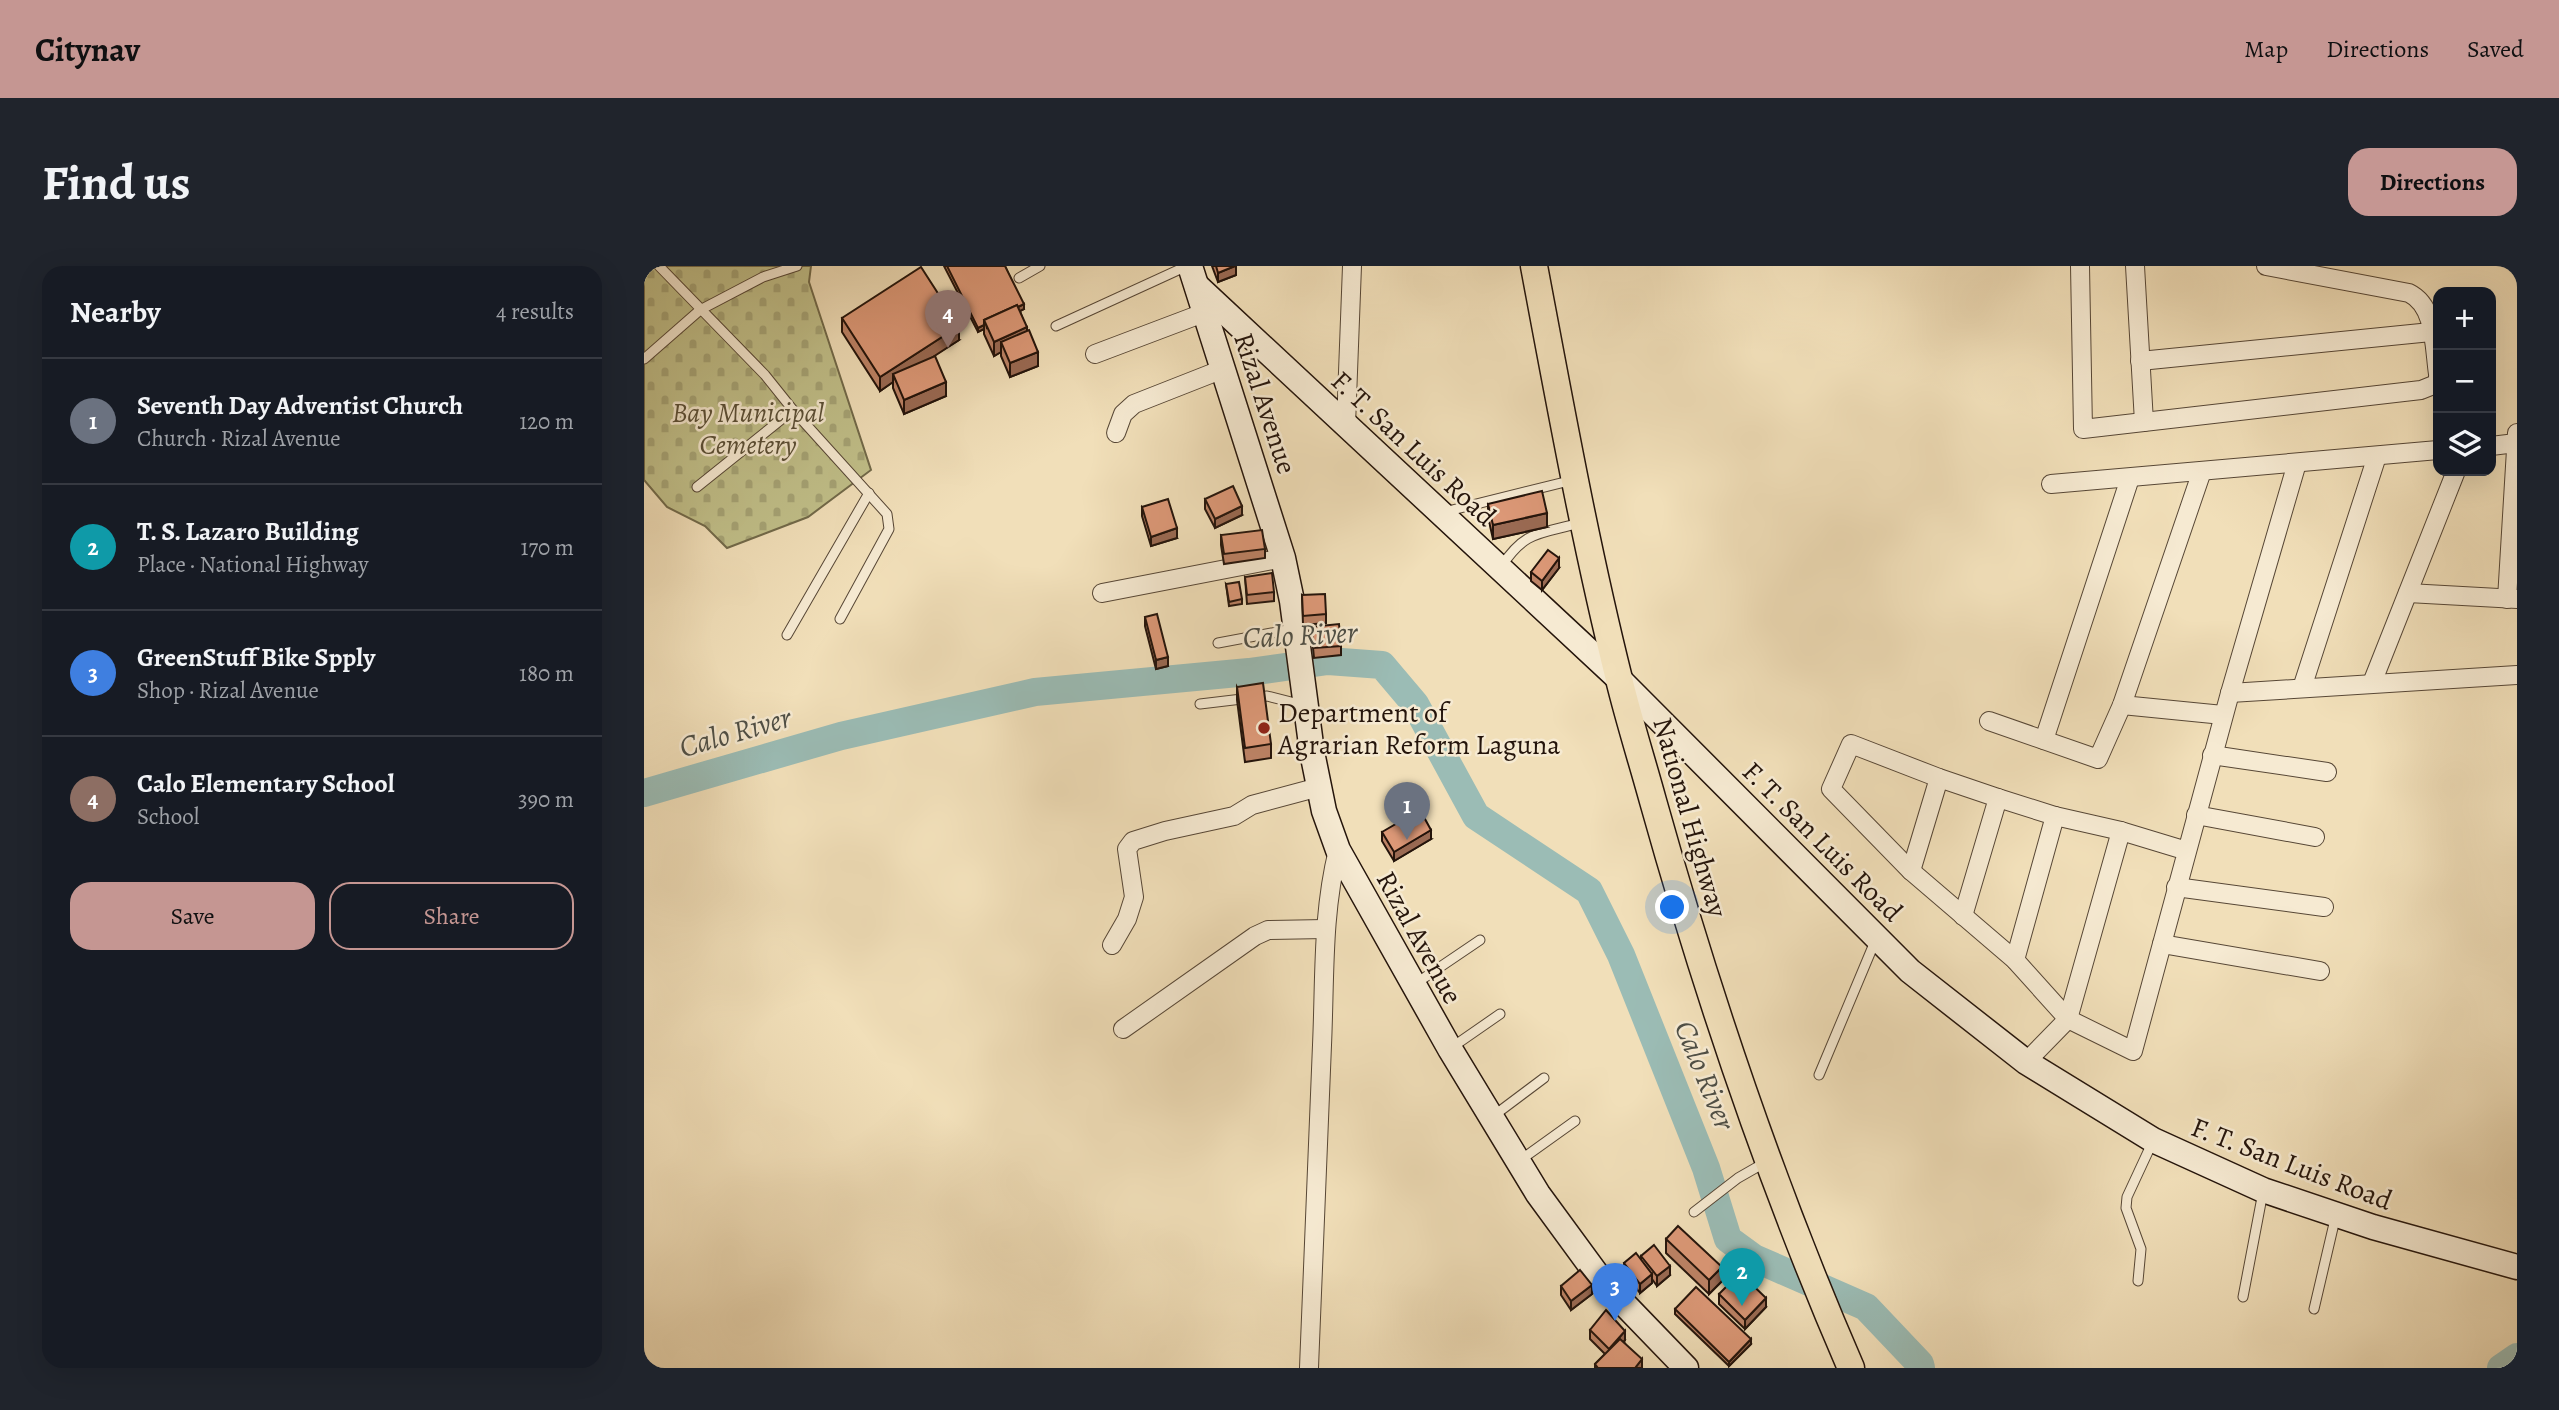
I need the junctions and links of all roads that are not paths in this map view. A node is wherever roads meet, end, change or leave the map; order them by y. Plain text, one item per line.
1 (659, 266) edge
2 (797, 266) edge
3 (1040, 266) edge
4 (1352, 266) edge
5 (1534, 266) edge
6 (2080, 266) edge
7 (2135, 266) edge
8 (2266, 266) edge
9 (1191, 273) edge
10 (1019, 278) dead end
11 (701, 310) junction
12 (1206, 312) junction
13 (1056, 326) dead end
14 (2431, 332) junction
15 (2434, 350) edge
16 (1095, 354) dead end
17 (644, 359) edge
18 (2140, 361) junction
19 (1223, 369) junction
20 (2433, 385) edge
21 (793, 410) junction
22 (2144, 422) junction
23 (1346, 425) junction
24 (1116, 433) dead end
25 (2517, 433) edge
26 (2516, 443) edge
27 (2496, 445) edge
28 (2433, 450) edge
29 (2377, 456) junction
30 (2297, 463) junction
31 (2203, 471) junction
32 (2454, 476) edge
33 (2130, 478) junction
34 (1574, 479) junction
35 (2051, 484) dead end
36 (697, 487) dead end
37 (869, 493) junction
38 (1441, 513) junction
39 (1584, 522) junction
40 (1283, 558) junction
41 (1500, 569) junction
42 (1102, 593) dead end
43 (2408, 593) junction
44 (2512, 599) edge
45 (841, 619) dead end
46 (787, 635) dead end
47 (1296, 638) junction
48 (1218, 643) dead end
49 (2517, 675) edge
50 (1619, 679) junction
51 (2372, 684) junction
52 (2302, 688) junction
53 (2230, 693) junction
54 (1304, 698) junction
55 (1200, 704) dead end
56 (2122, 705) junction
57 (2223, 715) junction
58 (1989, 720) dead end
59 (2044, 740) junction
60 (2212, 755) junction
61 (2327, 772) dead end
62 (1939, 778) junction
63 (1319, 787) junction
64 (1998, 798) junction
65 (2196, 815) junction
66 (2055, 816) junction
67 (2121, 831) junction
68 (2315, 836) dead end
69 (1338, 850) junction
70 (2186, 851) junction
71 (1911, 871) junction
72 (2176, 887) junction
73 (2323, 907) dead end
74 (1963, 916) junction
75 (1325, 929) junction
76 (1877, 937) junction
77 (1480, 940) dead end
78 (2162, 944) junction
79 (1112, 946) dead end
80 (2015, 960) junction
81 (2320, 971) dead end
82 (1413, 985) junction
83 (1500, 1014) dead end
84 (2068, 1019) junction
85 (1124, 1029) dead end
86 (1450, 1049) junction
87 (2026, 1062) junction
88 (1819, 1075) dead end
89 (1544, 1078) dead end
90 (1491, 1118) junction
91 (1575, 1121) dead end
92 (2153, 1140) junction
93 (1767, 1161) junction
94 (1518, 1162) junction
95 (2263, 1190) junction
96 (1694, 1212) dead end
97 (2336, 1215) junction
98 (2517, 1267) edge
99 (2138, 1281) dead end
100 (2243, 1297) dead end
101 (2314, 1309) dead end
102 (1309, 1368) edge
103 (1686, 1368) edge
104 (1851, 1368) edge

1 - 11 lane
2 - 11 lane
3 - 10 lane
4 - 23 street
5 - 34 main road, National Highway
6 - 22 street
7 - 18 street
8 - 14 street
9 - 12 main road, Rizal Avenue
9 - 13 lane
9 - 23 main road, F. T. San Luis Road
11 - 17 lane
11 - 21 lane
12 - 16 street
12 - 19 main road, Rizal Avenue
14 - 15 street
14 - 18 street
18 - 22 street
19 - 24 street
19 - 40 main road, Rizal Avenue
20 - 22 street
21 - 36 lane
21 - 37 lane
23 - 38 main road, F. T. San Luis Road
25 - 26 street
26 - 27 street
26 - 44 street
28 - 29 street
29 - 30 street
29 - 52 street
30 - 31 street
30 - 53 street
31 - 33 street
31 - 56 street
32 - 43 street
33 - 35 street
33 - 59 street
34 - 38 lane
34 - 39 main road, National Highway
37 - 45 lane
37 - 46 lane
38 - 41 main road, F. T. San Luis Road
39 - 41 lane
39 - 50 main road, National Highway
40 - 42 street
40 - 47 main road, Rizal Avenue
41 - 50 main road, F. T. San Luis Road
43 - 44 street
43 - 51 street
47 - 48 lane
47 - 54 main road, Rizal Avenue
49 - 51 street
50 - 76 main road, F. T. San Luis Road
50 - 93 main road, National Highway
51 - 52 street
52 - 53 street
53 - 57 street
54 - 55 lane
54 - 63 main road, Rizal Avenue
56 - 57 street
56 - 59 street
57 - 60 street
58 - 59 street
60 - 61 street
60 - 65 street
62 - 64 street
62 - 71 street
62 - 71 street
63 - 69 main road, Rizal Avenue
63 - 79 street
64 - 66 street
64 - 74 street
65 - 68 street
65 - 70 street
66 - 67 street
66 - 80 street
67 - 70 street
67 - 84 street
69 - 75 street
69 - 82 main road, Rizal Avenue
70 - 72 street
71 - 74 street
72 - 73 street
72 - 78 street
74 - 80 street
75 - 85 street
75 - 102 street
76 - 87 main road, F. T. San Luis Road
76 - 88 lane
77 - 82 lane
78 - 81 street
78 - 84 street
80 - 84 street
82 - 86 main road, Rizal Avenue
83 - 86 lane
84 - 87 street
86 - 90 main road, Rizal Avenue
87 - 92 main road, F. T. San Luis Road
89 - 90 lane
90 - 94 main road, Rizal Avenue
91 - 94 lane
92 - 95 main road, F. T. San Luis Road
92 - 99 lane
93 - 96 lane
93 - 104 main road, National Highway
94 - 103 main road, Rizal Avenue
95 - 97 main road, F. T. San Luis Road
95 - 100 lane
97 - 98 main road, F. T. San Luis Road
97 - 101 lane

